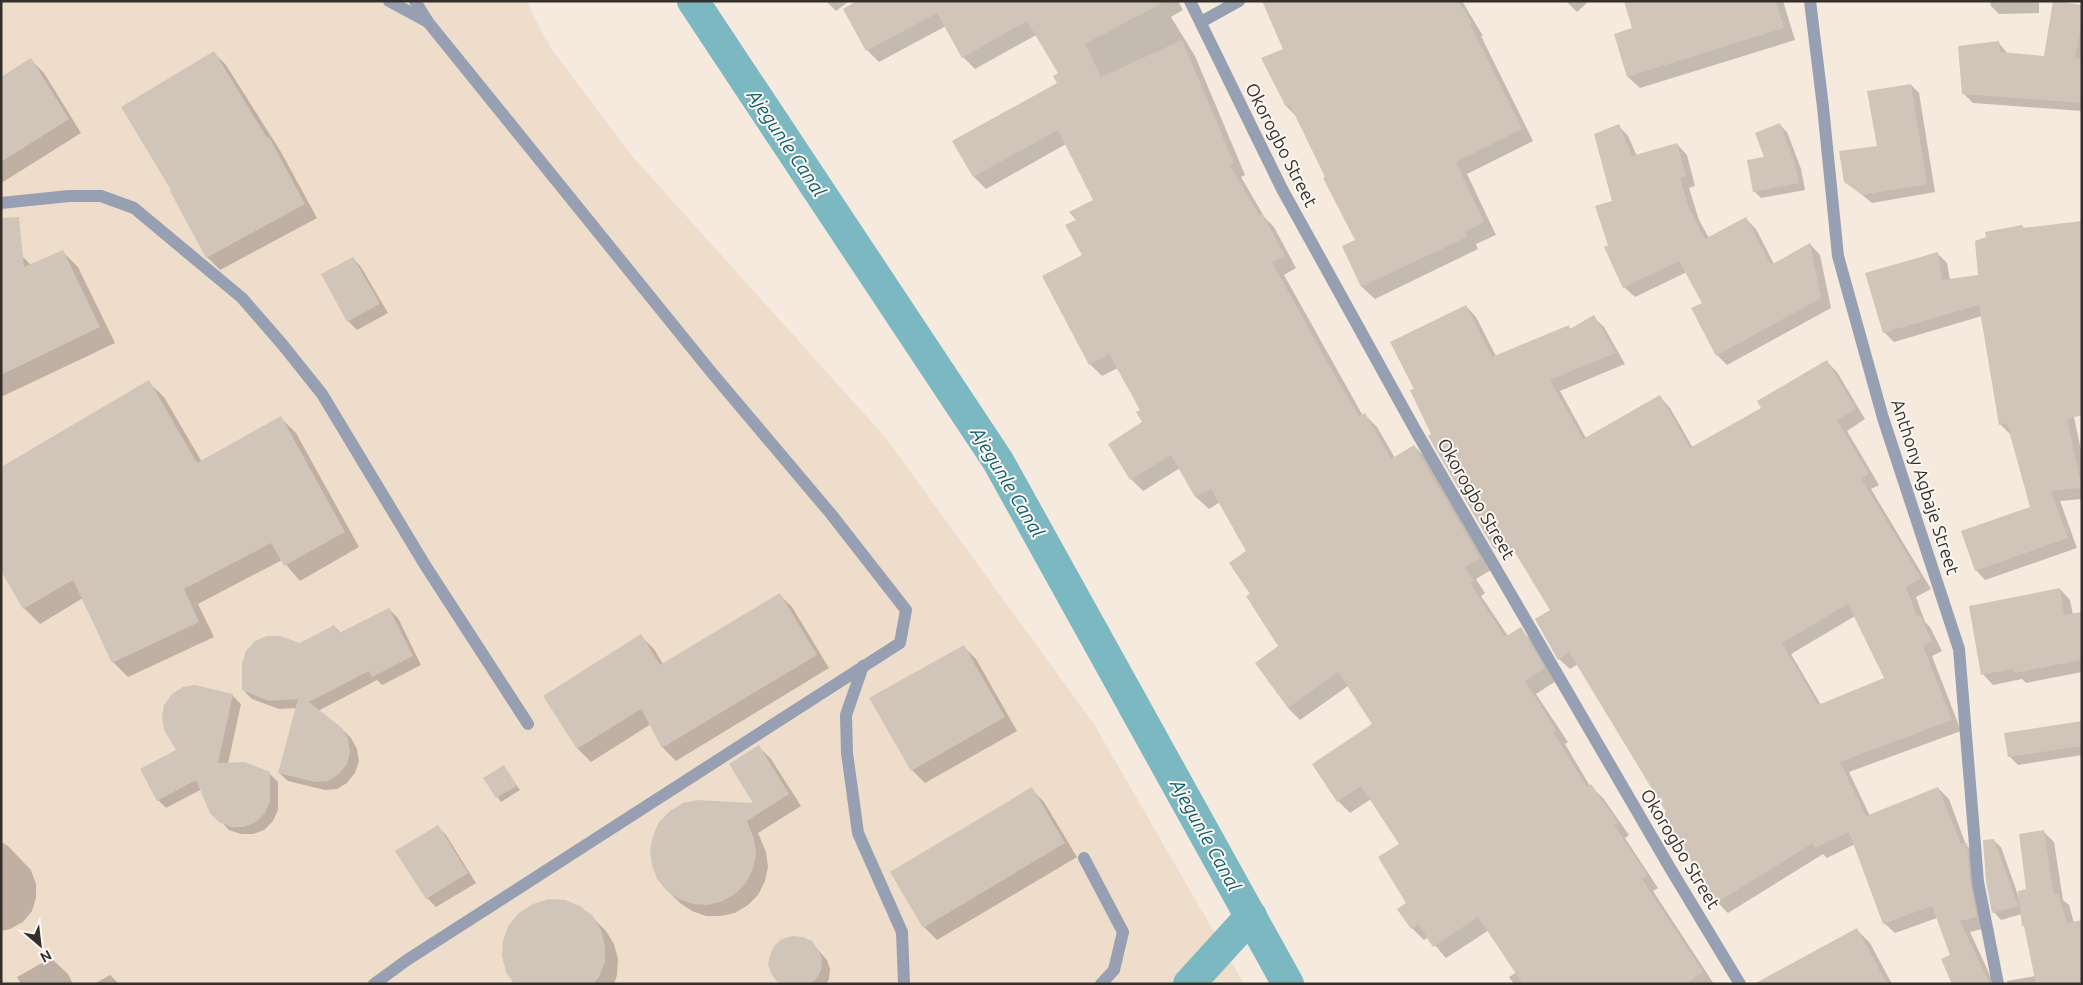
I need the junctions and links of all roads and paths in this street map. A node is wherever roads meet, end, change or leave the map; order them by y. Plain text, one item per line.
1 (389, 1) edge
2 (415, 1) edge
3 (1190, 1) edge
4 (1239, 1) edge
5 (1810, 1) edge
6 (428, 22) junction
7 (1201, 22) junction
8 (1, 203) edge
9 (863, 666) junction
10 (528, 724) dead end
11 (1084, 858) dead end
12 (374, 984) edge
13 (904, 984) edge
14 (1101, 984) edge
15 (1740, 984) edge
16 (1998, 984) edge

1 - 6 street
2 - 6 street
3 - 7 street, Okorogbo Street
4 - 7 street
5 - 16 street, Anthony Agbaje Street
6 - 9 street
7 - 15 street, Okorogbo Street
8 - 10 street
9 - 12 street
9 - 13 street
11 - 14 street

